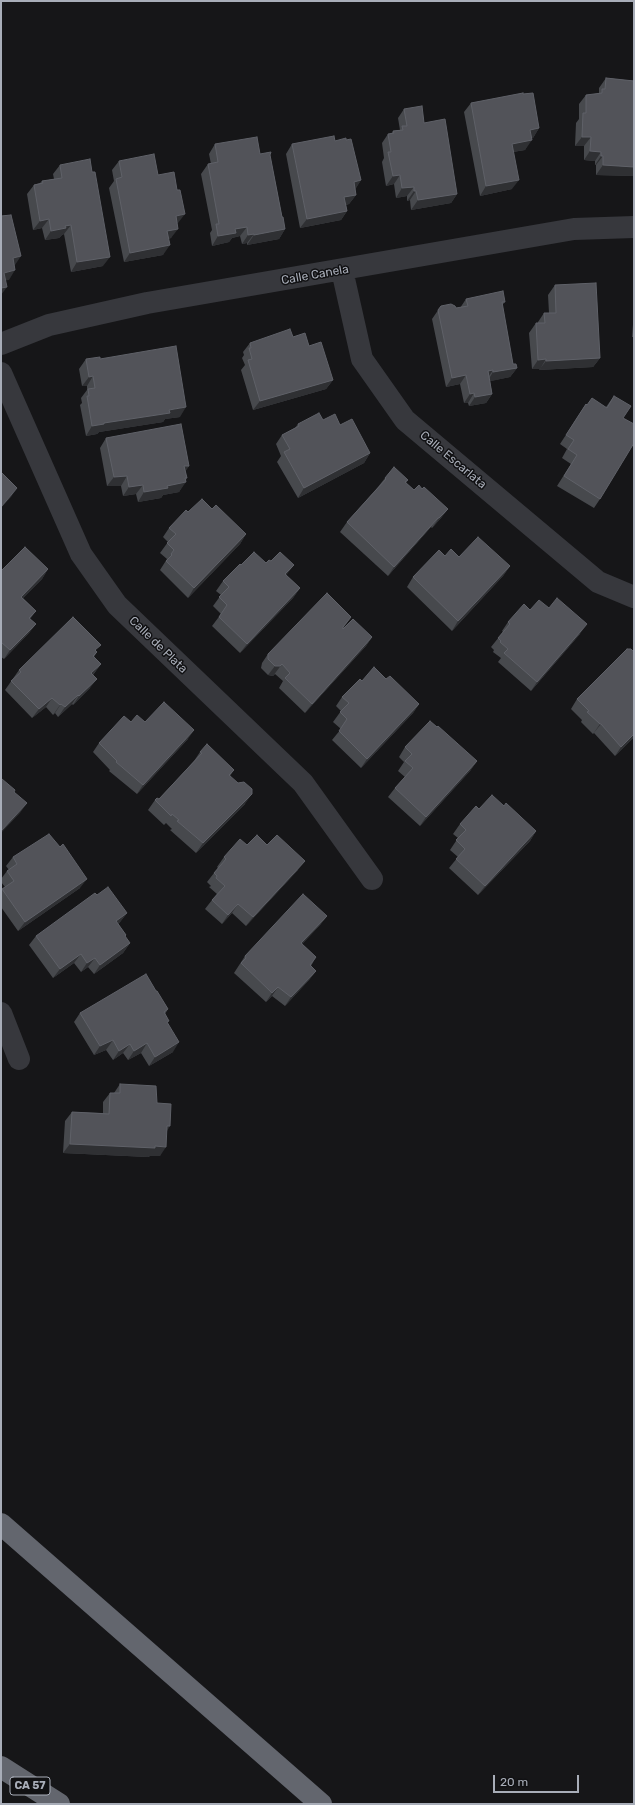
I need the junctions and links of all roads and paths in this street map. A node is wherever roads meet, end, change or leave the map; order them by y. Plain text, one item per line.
1 (634, 227) edge
2 (342, 270) junction
3 (1, 344) edge
4 (1, 373) edge
5 (634, 597) edge
6 (372, 879) dead end
7 (1, 1013) edge
8 (19, 1059) dead end
9 (1, 1524) edge
10 (1, 1767) edge
11 (59, 1804) edge
12 (321, 1804) edge

1 - 2 street, Calle Canela
2 - 3 street, Calle Canela
2 - 5 street, Calle Escarlata
4 - 6 street, Calle de Plata
7 - 8 street
9 - 12 highway
10 - 11 highway, CA 57

